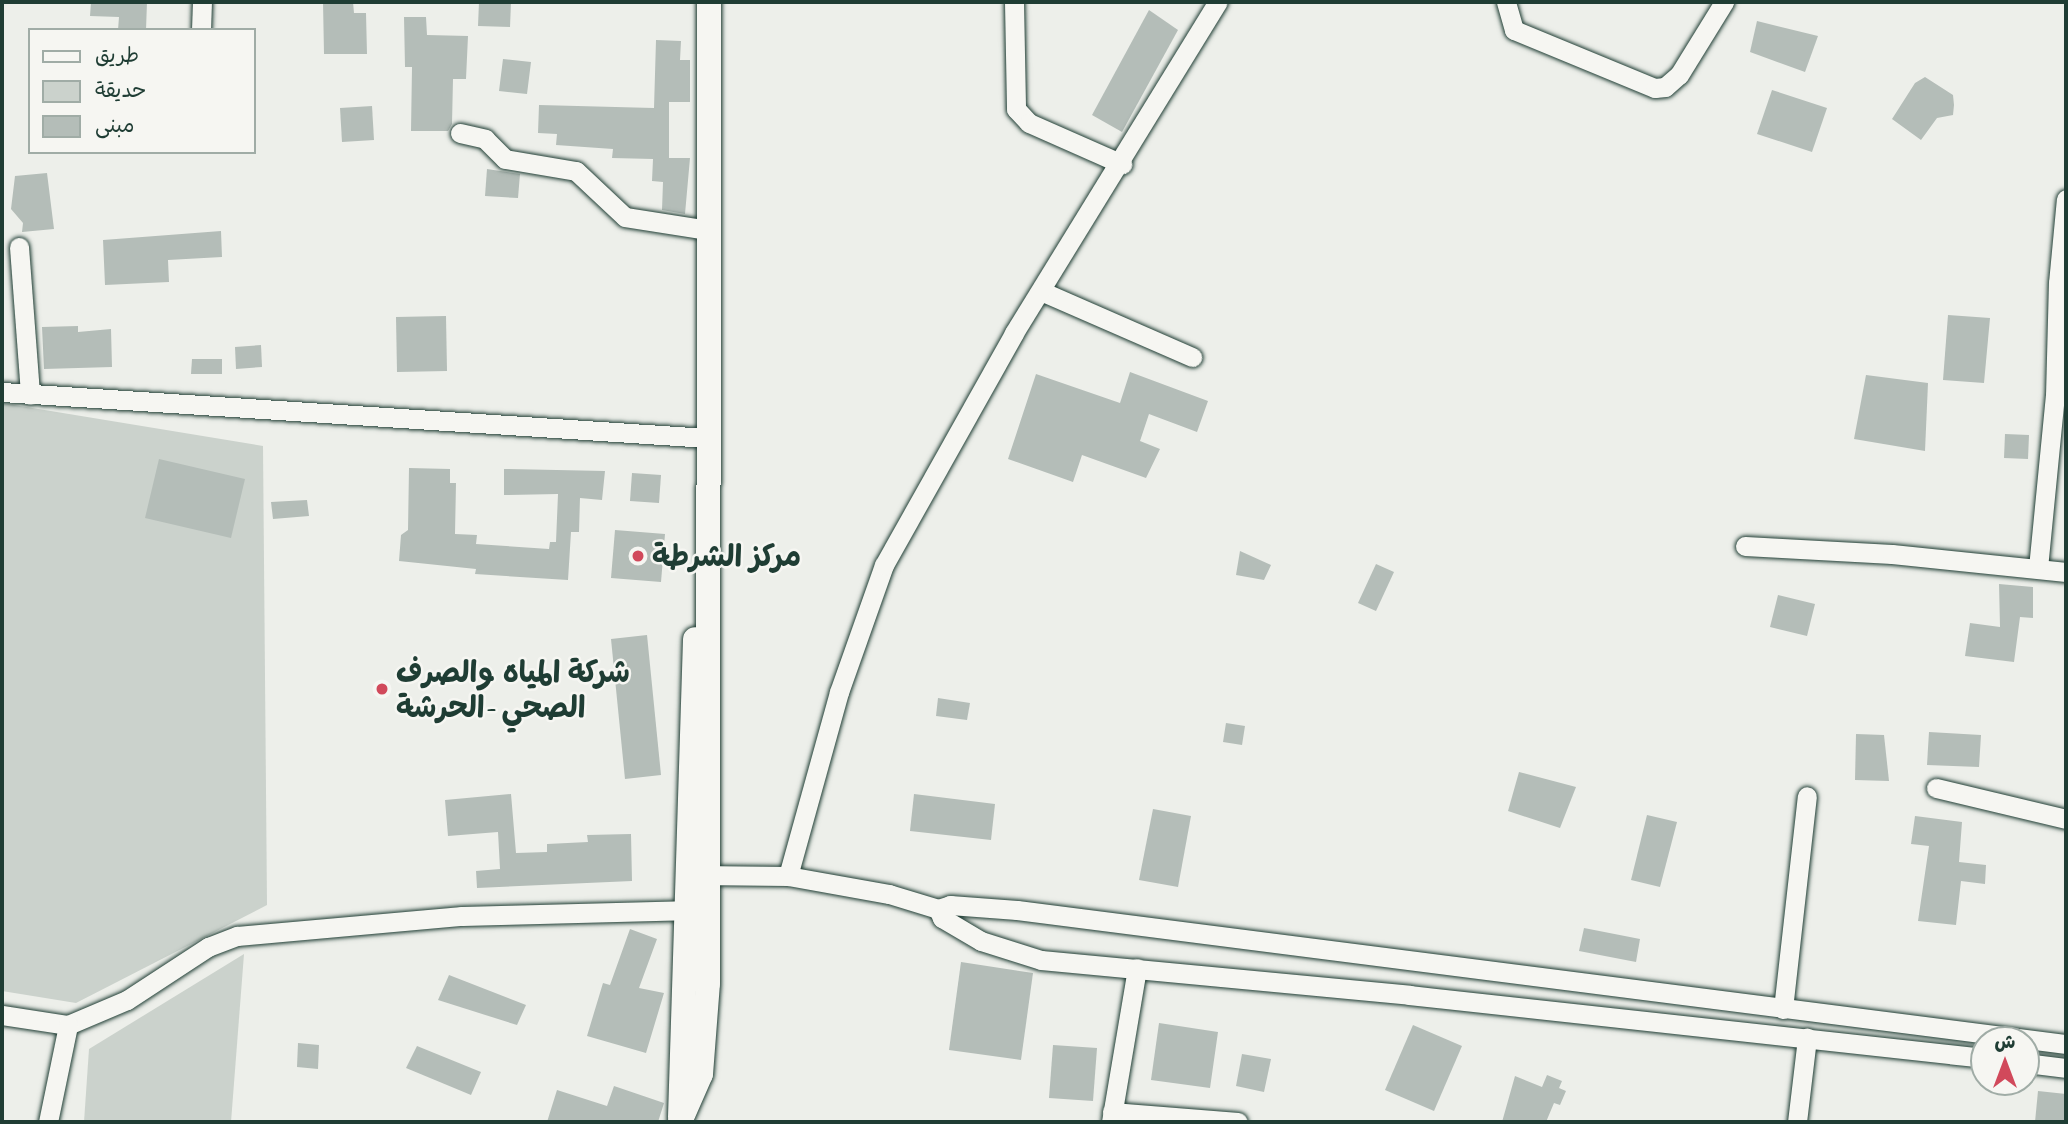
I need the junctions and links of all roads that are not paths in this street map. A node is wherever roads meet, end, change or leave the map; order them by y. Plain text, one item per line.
1 (202, 2) edge
2 (709, 2) edge
3 (1014, 2) edge
4 (1218, 2) edge
5 (1506, 2) edge
6 (1724, 2) edge
7 (201, 28) edge
8 (460, 133) dead end
9 (1122, 164) junction
10 (2066, 199) edge
11 (708, 230) junction
12 (19, 247) dead end
13 (1041, 291) junction
14 (1192, 357) dead end
15 (2, 391) edge
16 (30, 395) junction
17 (2061, 397) edge
18 (707, 438) junction
19 (1745, 546) dead end
20 (2038, 568) junction
21 (2066, 572) edge
22 (1936, 788) dead end
23 (1807, 796) dead end
24 (2066, 819) edge
25 (696, 875) junction
26 (788, 876) junction
27 (938, 909) junction
28 (684, 910) junction
29 (1137, 968) junction
30 (1472, 970) junction
31 (1470, 1002) junction
32 (1783, 1009) junction
33 (2, 1015) edge
34 (68, 1025) junction
35 (1807, 1038) junction
36 (2066, 1044) edge
37 (1970, 1056) edge
38 (2040, 1065) edge
39 (2066, 1068) edge
40 (1112, 1117) edge
41 (681, 1121) edge
42 (48, 1122) edge
43 (1238, 1122) edge
44 (1797, 1122) edge

1 - 7 street
2 - 11 main road
3 - 9 street
4 - 9 street
5 - 6 street
8 - 11 street
9 - 13 street
10 - 17 street
11 - 18 main road
12 - 16 street
13 - 14 street
13 - 26 street
15 - 16 street
16 - 18 street
17 - 20 street
18 - 25 main road
19 - 20 street
20 - 21 street
22 - 24 street
23 - 32 street
25 - 26 street
25 - 28 main road
25 - 41 main road
26 - 27 street
27 - 29 street
27 - 30 street
28 - 34 street
28 - 41 main road
29 - 31 street
29 - 40 street
30 - 31 street
30 - 32 street
31 - 35 street
32 - 36 street
33 - 34 street
34 - 42 street
35 - 37 street
35 - 44 street
38 - 39 street
40 - 43 street

